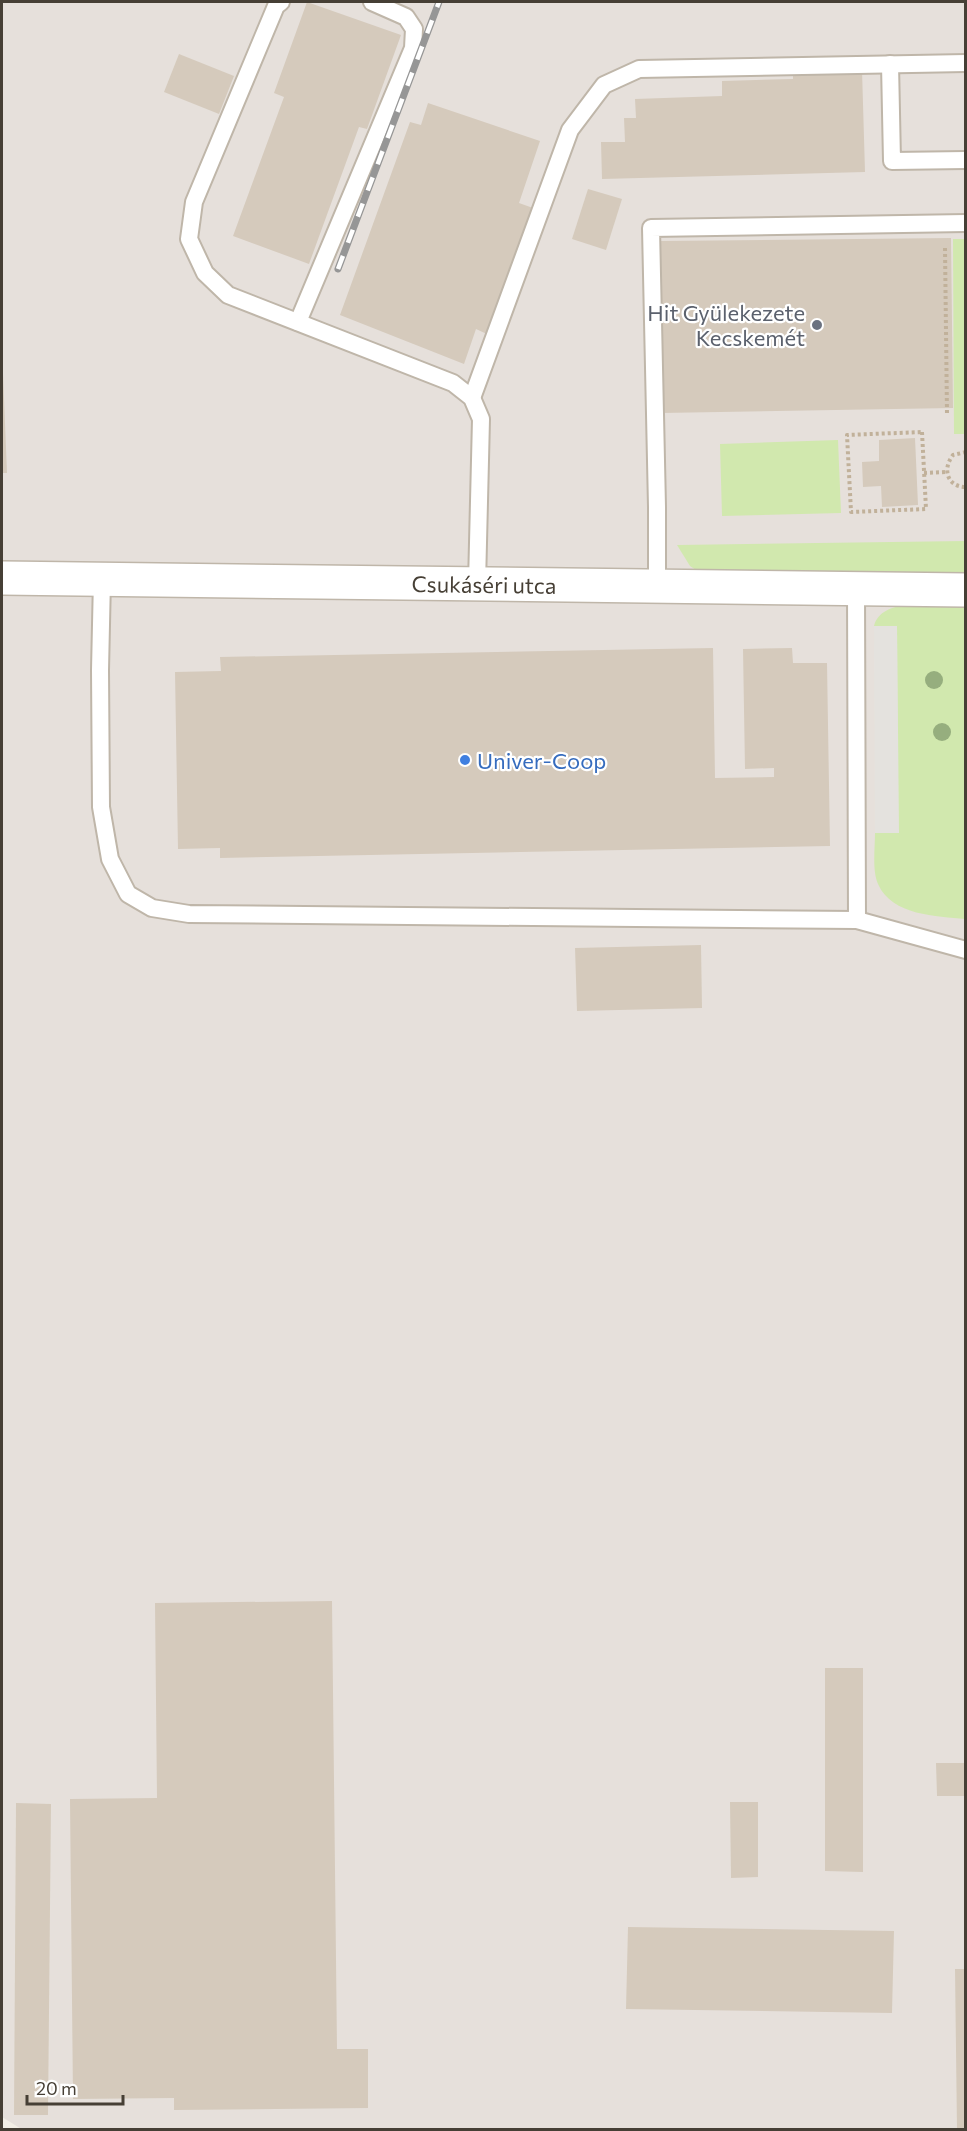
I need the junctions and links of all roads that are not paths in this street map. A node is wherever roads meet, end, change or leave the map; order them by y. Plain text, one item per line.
1 (281, 2) edge
2 (372, 2) edge
3 (966, 63) edge
4 (890, 64) junction
5 (966, 160) edge
6 (966, 223) edge
7 (298, 322) junction
8 (472, 398) junction
9 (2, 579) edge
10 (102, 579) junction
11 (477, 584) junction
12 (657, 586) junction
13 (856, 589) junction
14 (966, 590) edge
15 (857, 920) junction
16 (966, 950) edge

1 - 7 lane
2 - 7 lane
3 - 4 lane
4 - 5 lane
4 - 8 lane
6 - 12 lane
7 - 8 lane
8 - 11 lane
9 - 10 street, Csukáséri utca
10 - 11 street, Csukáséri utca
10 - 15 lane
11 - 12 street, Csukáséri utca
12 - 13 street, Csukáséri utca
13 - 14 street, Csukáséri utca
13 - 15 lane
15 - 16 lane

